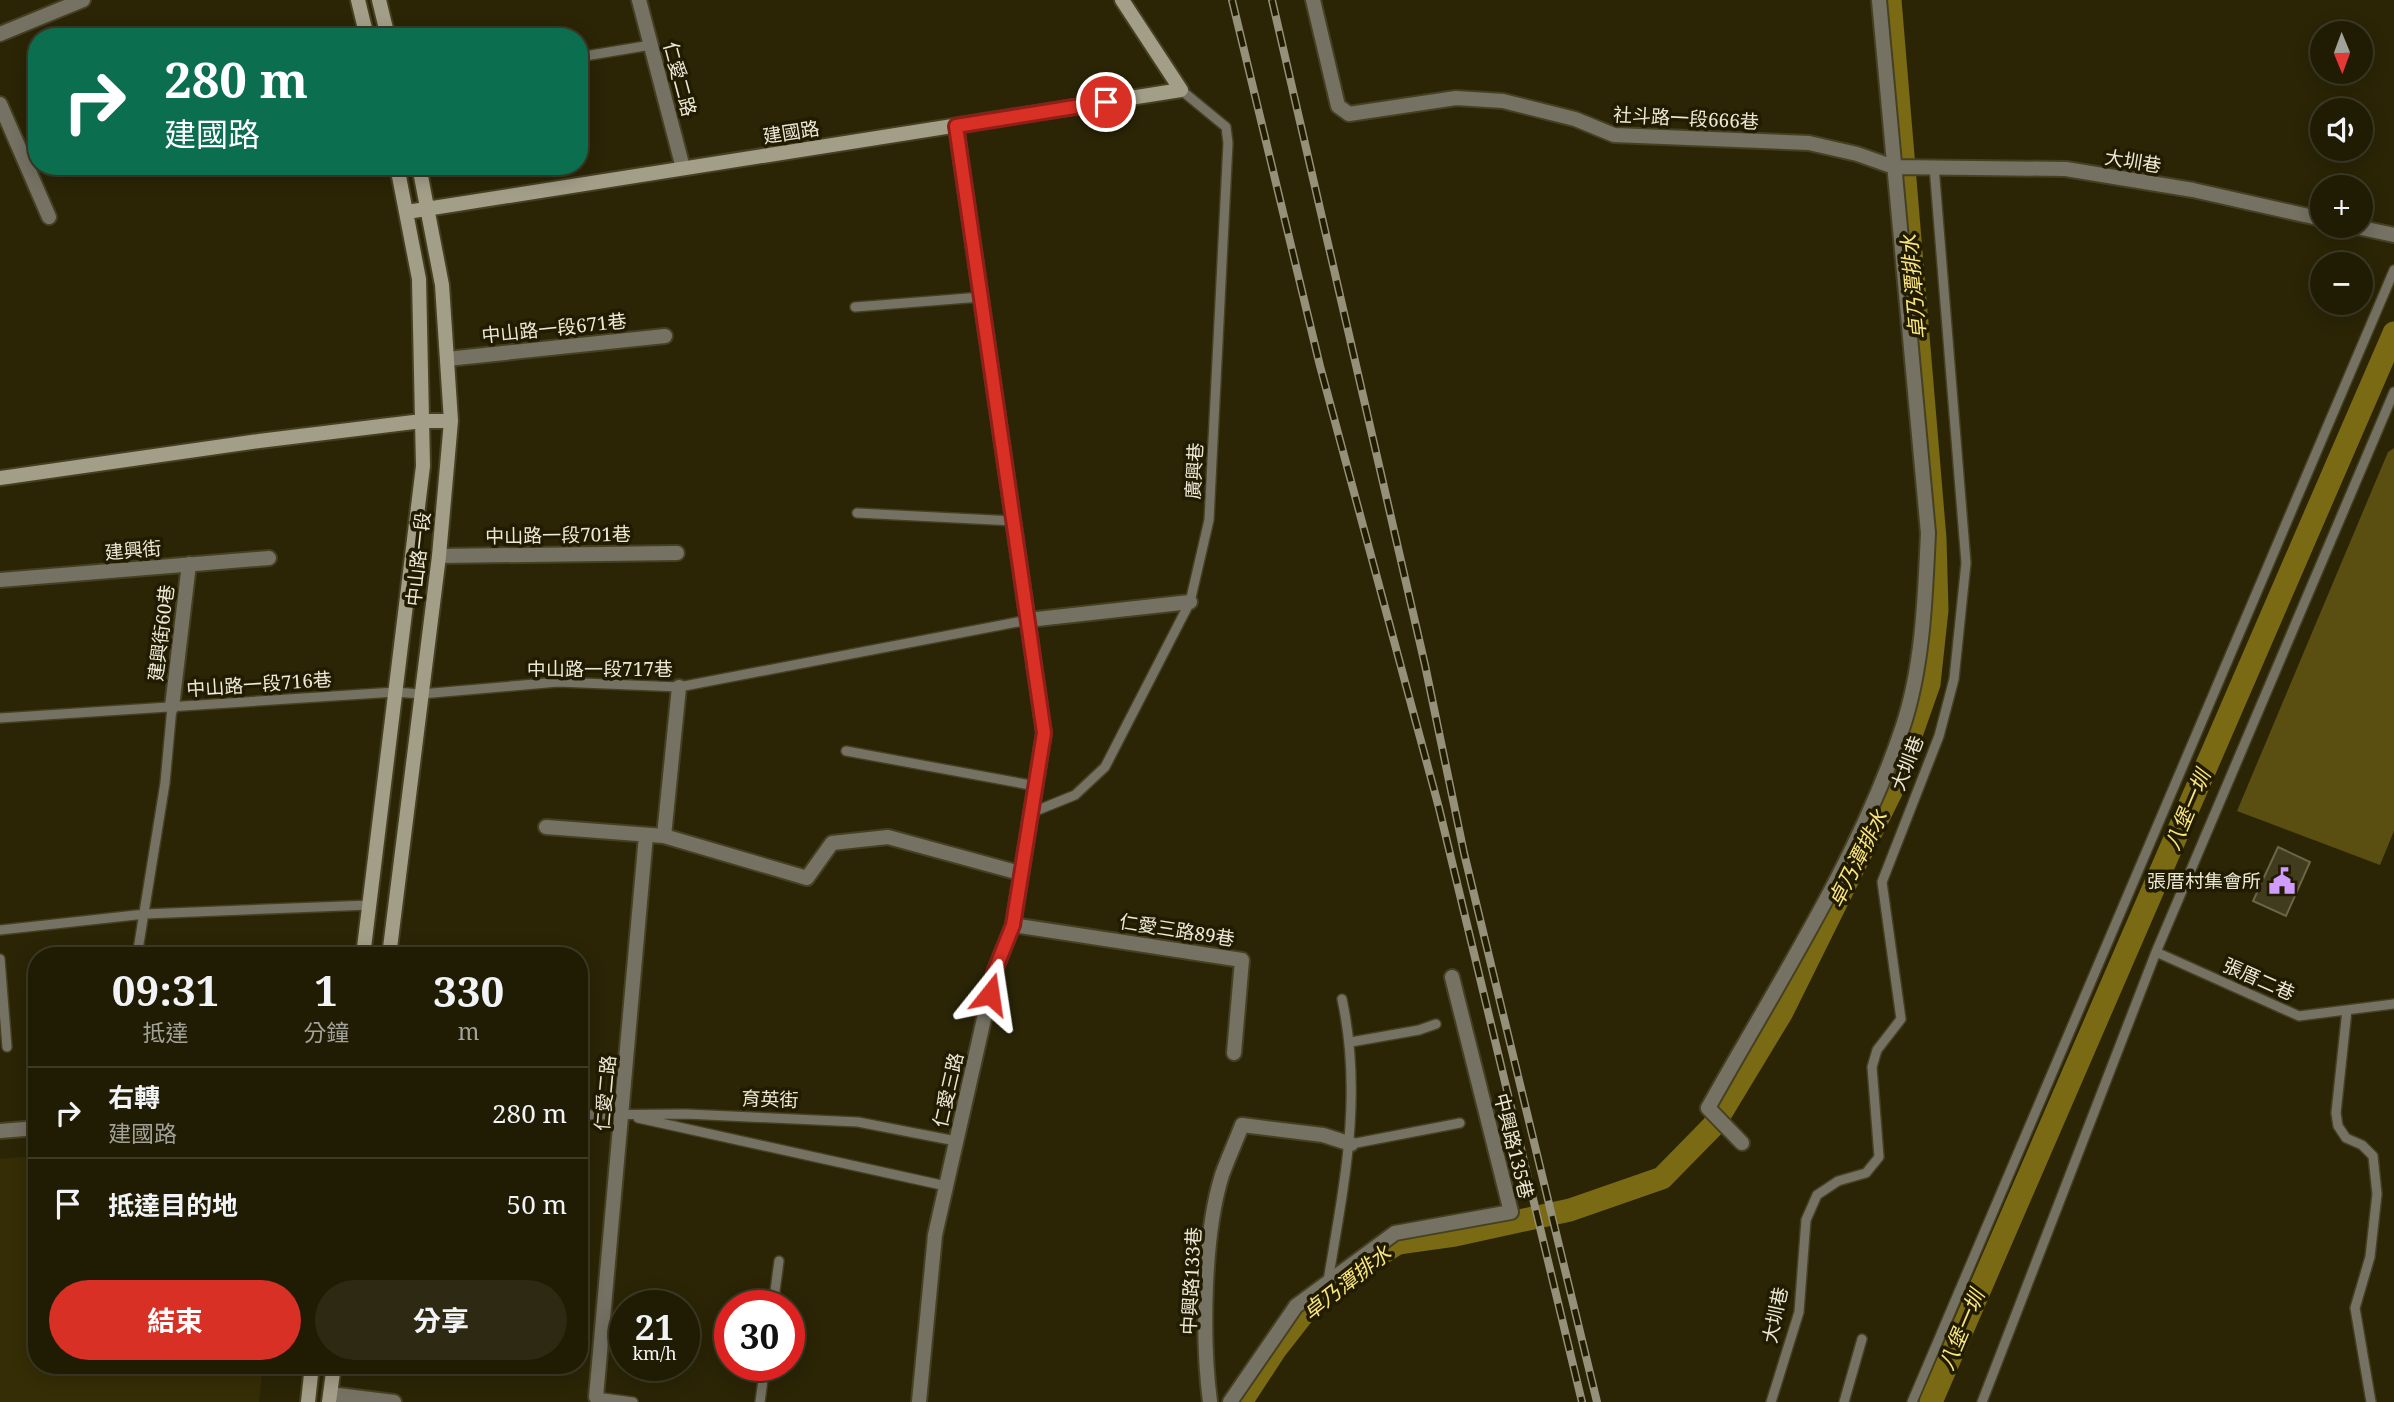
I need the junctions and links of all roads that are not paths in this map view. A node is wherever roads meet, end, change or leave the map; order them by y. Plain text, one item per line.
1 (83, 0) edge
2 (358, 0) edge
3 (379, 0) edge
4 (639, 0) edge
5 (1122, 0) edge
6 (1314, 0) edge
7 (1879, 0) edge
8 (365, 28) edge
9 (386, 28) edge
10 (0, 34) edge
11 (651, 46) junction
12 (588, 56) edge
13 (1181, 90) junction
14 (0, 104) edge
15 (956, 126) junction
16 (1927, 166) junction
17 (1894, 167) junction
18 (683, 168) junction
19 (28, 169) edge
20 (31, 175) edge
21 (399, 175) edge
22 (421, 175) edge
23 (429, 206) junction
24 (407, 212) junction
25 (2310, 216) edge
26 (49, 217) dead end
27 (2373, 230) edge
28 (2394, 235) edge
29 (2394, 270) edge
30 (981, 297) junction
31 (855, 307) dead end
32 (665, 336) dead end
33 (447, 359) junction
34 (2394, 392) edge
35 (422, 421) junction
36 (451, 421) junction
37 (0, 478) edge
38 (857, 513) dead end
39 (1014, 521) junction
40 (677, 553) dead end
41 (439, 556) junction
42 (269, 558) dead end
43 (189, 564) junction
44 (0, 580) edge
45 (1190, 602) junction
46 (1028, 620) junction
47 (679, 687) junction
48 (395, 692) junction
49 (421, 694) junction
50 (172, 707) junction
51 (0, 718) edge
52 (846, 751) dead end
53 (1037, 786) junction
54 (1033, 812) junction
55 (546, 827) dead end
56 (646, 835) junction
57 (664, 836) junction
58 (1020, 873) junction
59 (369, 905) junction
60 (145, 914) junction
61 (1013, 925) junction
62 (0, 930) edge
63 (139, 947) edge
64 (364, 947) edge
65 (390, 947) edge
66 (2156, 952) junction
67 (0, 959) edge
68 (1452, 977) dead end
69 (1342, 999) dead end
70 (2394, 1004) edge
71 (2347, 1010) junction
72 (1436, 1024) dead end
73 (1351, 1042) junction
74 (7, 1047) dead end
75 (1234, 1053) dead end
76 (588, 1115) edge
77 (622, 1115) junction
78 (1460, 1123) dead end
79 (28, 1129) edge
80 (0, 1131) edge
81 (956, 1141) junction
82 (1742, 1143) dead end
83 (1351, 1144) junction
84 (946, 1186) junction
85 (779, 1262) dead end
86 (1328, 1280) junction
87 (775, 1290) edge
88 (1862, 1339) dead end
89 (311, 1374) edge
90 (333, 1374) edge
91 (763, 1381) edge
92 (596, 1397) joint
93 (330, 1398) edge
94 (308, 1402) edge
95 (394, 1402) edge
96 (633, 1402) edge
97 (760, 1402) edge
98 (919, 1402) edge
99 (1210, 1402) edge
100 (1230, 1402) edge
101 (1771, 1402) edge
102 (1844, 1402) edge
103 (1912, 1402) edge
104 (1982, 1402) edge
105 (2371, 1402) edge

1 - 10 street
2 - 8 main road
3 - 9 main road
4 - 11 street, 仁愛二路
5 - 13 main road
6 - 17 street, 社斗路一段666巷
7 - 17 street, 大圳巷
11 - 12 lane
11 - 18 street, 仁愛二路
13 - 15 main road, 建國路
13 - 45 lane, 廣興巷
14 - 19 street
15 - 18 main road, 建國路
15 - 30 street, 仁愛三路
16 - 17 street
16 - 25 street, 大圳巷
16 - 101 lane, 大圳巷
17 - 82 street, 大圳巷
18 - 23 main road, 建國路
20 - 26 street
21 - 24 main road, 中山路一段
22 - 23 main road, 中山路一段
23 - 24 main road, 建國路
23 - 33 main road, 中山路一段
24 - 35 main road, 中山路一段
27 - 28 street
29 - 103 lane
30 - 31 lane
30 - 39 street, 仁愛三路
32 - 33 street, 中山路一段671巷
33 - 36 main road, 中山路一段
34 - 66 lane
35 - 36 main road
35 - 37 main road
35 - 48 main road, 中山路一段
36 - 41 main road, 中山路一段
38 - 39 lane
39 - 46 street, 仁愛三路
40 - 41 street, 中山路一段701巷
41 - 49 main road, 中山路一段
42 - 43 street, 建興街
43 - 44 street, 建興街
43 - 50 street, 建興街60巷
45 - 46 street
45 - 54 lane, 廣興巷
46 - 47 lane, 中山路一段717巷
46 - 53 street, 仁愛三路
47 - 49 lane, 中山路一段717巷
47 - 57 street
48 - 49 lane, 中山路一段717巷
48 - 50 lane, 中山路一段716巷
48 - 59 main road, 中山路一段
49 - 65 main road, 中山路一段
50 - 51 lane, 中山路一段716巷
50 - 60 lane
52 - 53 lane
53 - 54 street, 仁愛三路
54 - 58 street, 仁愛三路
55 - 56 street
56 - 57 street
56 - 77 street, 仁愛二路
57 - 58 street
58 - 61 street, 仁愛三路
59 - 60 lane
59 - 64 main road, 中山路一段
60 - 62 lane
60 - 63 lane
61 - 75 street, 仁愛三路89巷
61 - 81 street, 仁愛三路
66 - 71 lane, 張厝二巷
66 - 104 lane
67 - 74 lane
68 - 86 street, 中興路135巷
69 - 73 lane
70 - 71 lane, 張厝二巷
71 - 105 lane
72 - 73 lane
73 - 83 lane
76 - 77 lane, 育英街
77 - 81 lane, 育英街
77 - 84 lane
77 - 92 street, 仁愛二路
78 - 83 lane
79 - 80 street
81 - 84 street, 仁愛三路
83 - 86 lane
83 - 99 street, 中興路133巷
84 - 98 street, 仁愛三路
85 - 87 lane
86 - 100 street, 中興路135巷
88 - 102 lane
89 - 94 main road
90 - 93 main road
91 - 97 lane
92 - 96 lane
93 - 95 street

